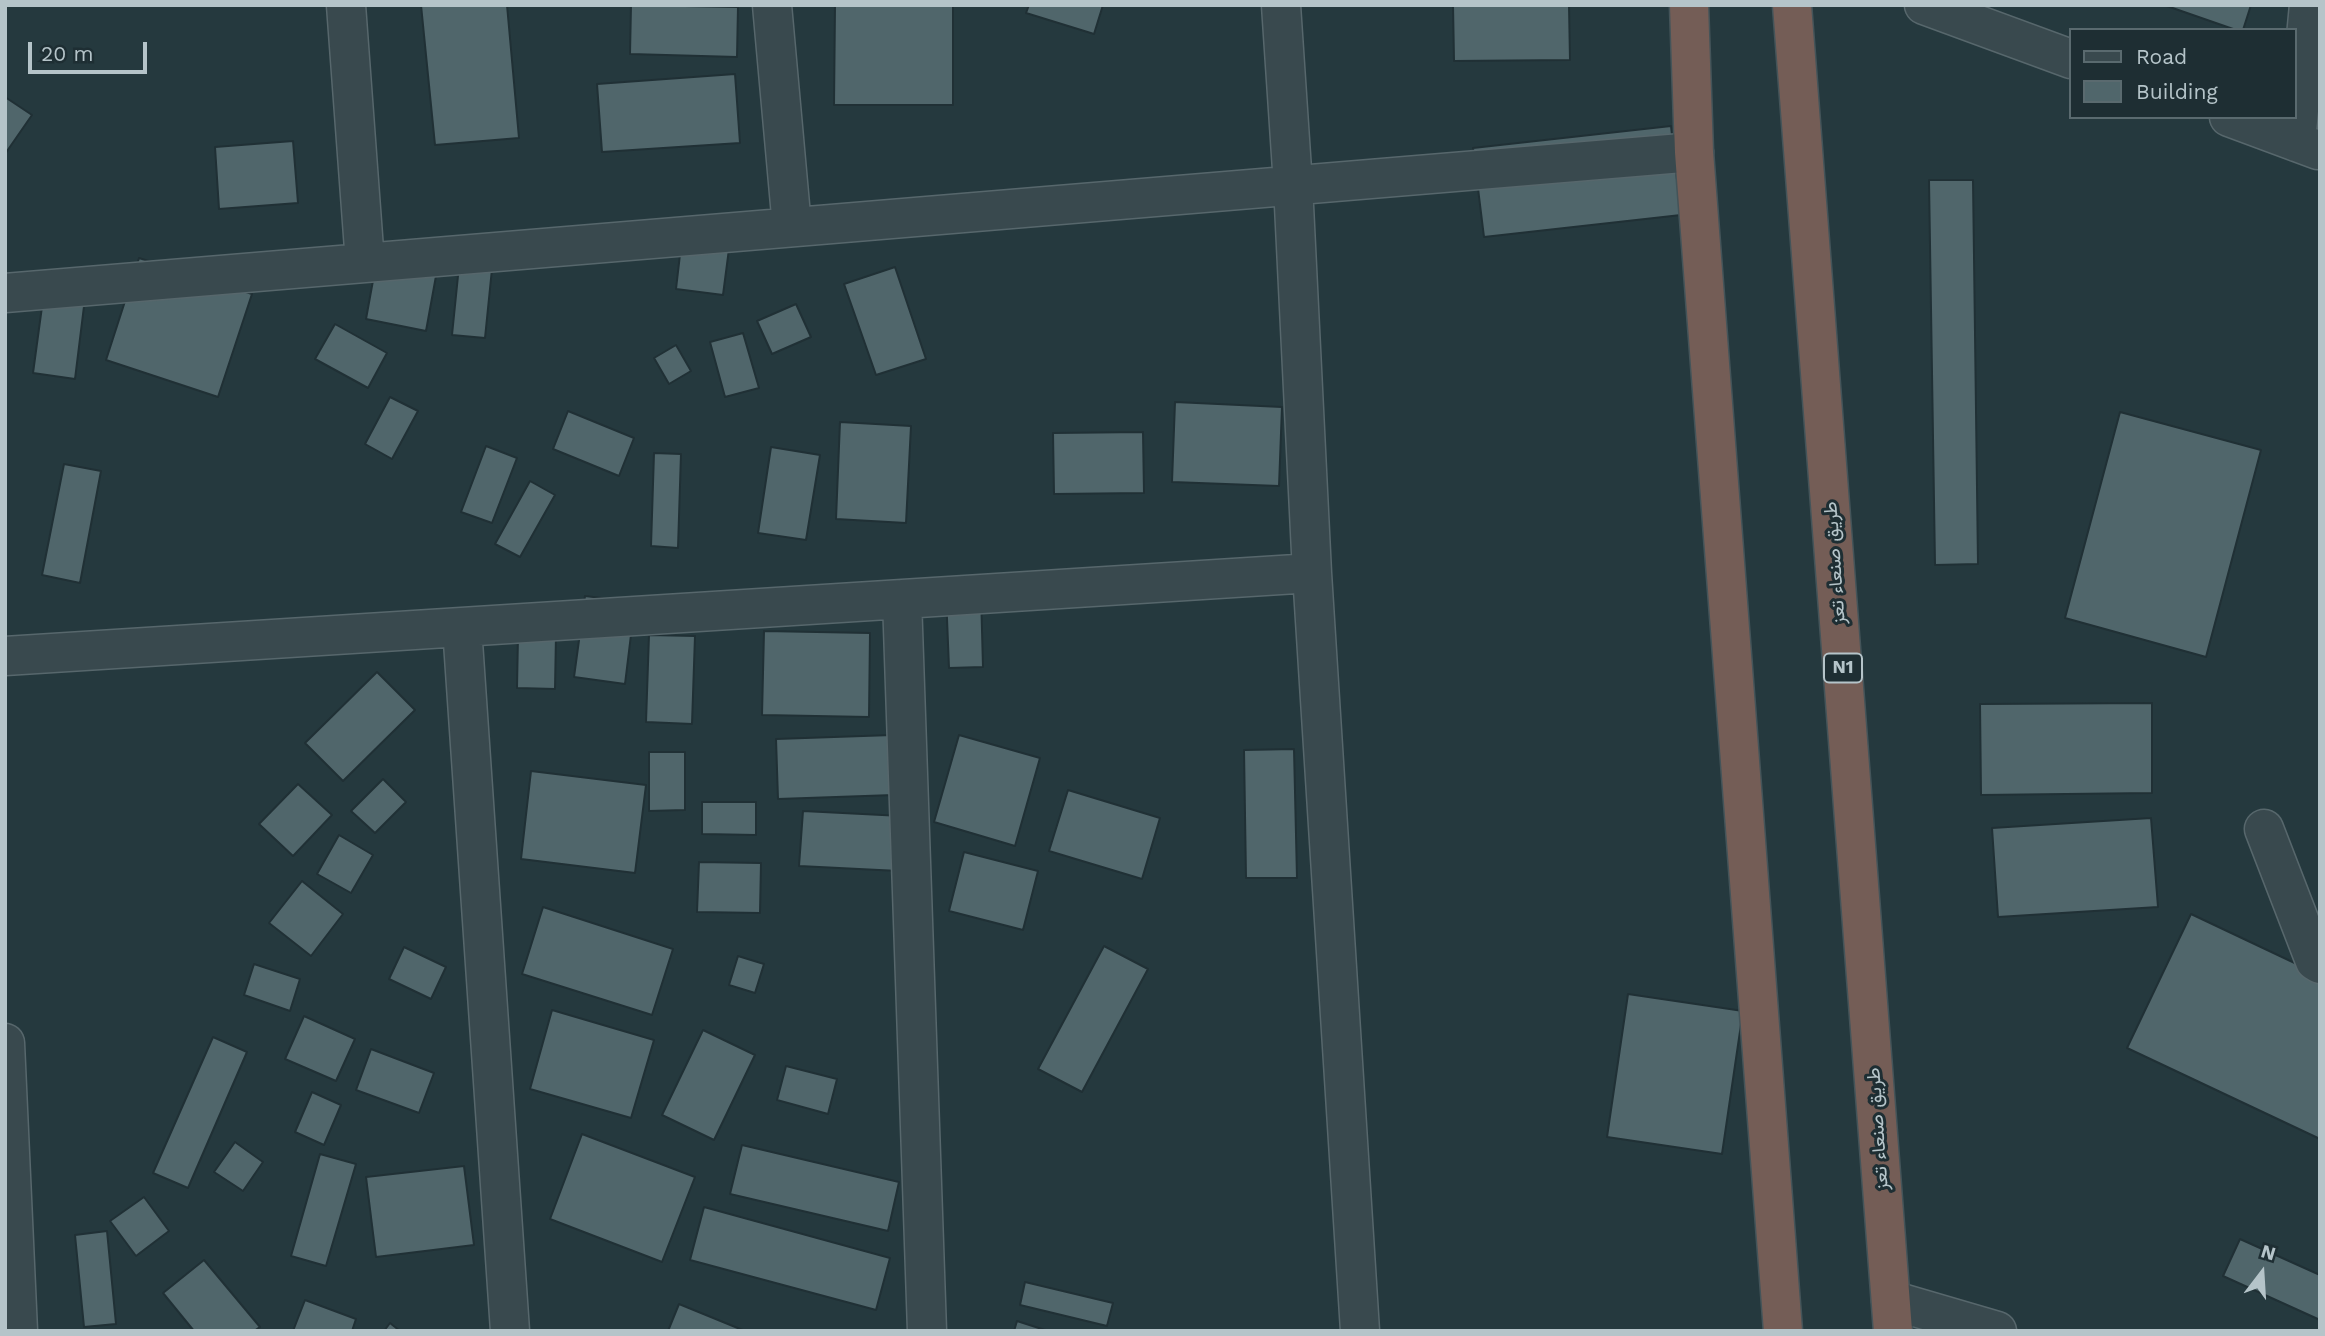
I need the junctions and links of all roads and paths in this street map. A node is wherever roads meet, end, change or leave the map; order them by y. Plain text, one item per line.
1 (346, 5) edge
2 (772, 5) edge
3 (1281, 5) edge
4 (1689, 5) edge
5 (1792, 5) edge
6 (1924, 5) edge
7 (2309, 5) edge
8 (2070, 59) edge
9 (2234, 119) edge
10 (2308, 146) edge
11 (1695, 152) junction
12 (1293, 185) junction
13 (793, 227) junction
14 (365, 263) junction
15 (5, 293) edge
16 (1312, 573) junction
17 (902, 599) junction
18 (461, 627) junction
19 (5, 656) edge
20 (2264, 829) dead end
21 (2320, 964) edge
22 (5, 1043) edge
23 (1892, 1316) edge
24 (18, 1331) edge
25 (510, 1331) edge
26 (927, 1331) edge
27 (1360, 1331) edge
28 (1783, 1331) edge
29 (1997, 1331) edge

1 - 14 street
2 - 13 street
3 - 12 street
4 - 11 highway
5 - 23 highway, طريق صنعاء تعز / N1
6 - 8 street
7 - 10 street
9 - 10 street
11 - 12 street
11 - 28 highway
12 - 13 street
12 - 16 street
13 - 14 street
14 - 15 street
16 - 17 street
16 - 27 street
17 - 18 street
17 - 26 street
18 - 19 street
18 - 25 street
20 - 21 street
22 - 24 street
23 - 29 street

